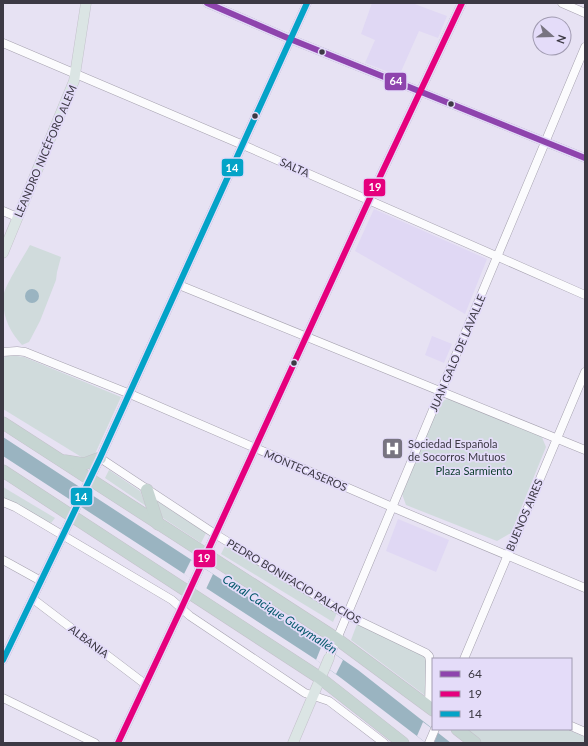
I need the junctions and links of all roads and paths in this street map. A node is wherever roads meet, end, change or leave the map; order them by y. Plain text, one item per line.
1 (86, 3) edge
2 (207, 3) edge
3 (307, 3) edge
4 (462, 3) edge
5 (562, 3) edge
6 (585, 13) edge
7 (290, 39) junction
8 (3, 43) edge
9 (585, 47) edge
10 (76, 74) junction
11 (420, 91) junction
12 (545, 142) junction
13 (243, 144) junction
14 (585, 158) edge
15 (369, 200) junction
16 (3, 211) edge
17 (17, 217) junction
18 (3, 251) edge
19 (498, 255) junction
20 (179, 285) junction
21 (585, 295) edge
22 (306, 336) junction
23 (3, 352) edge
24 (585, 372) edge
25 (441, 391) junction
26 (130, 394) junction
27 (3, 423) edge
28 (556, 438) junction
29 (254, 448) junction
30 (585, 450) edge
31 (100, 458) junction
32 (58, 459) junction
33 (3, 471) edge
34 (147, 490) junction
35 (82, 498) junction
36 (3, 502) edge
37 (392, 507) junction
38 (158, 524) junction
39 (215, 534) junction
40 (64, 536) junction
41 (206, 555) junction
42 (507, 555) junction
43 (3, 560) edge
44 (41, 581) junction
45 (585, 588) edge
46 (189, 592) junction
47 (33, 599) junction
48 (181, 609) junction
49 (347, 615) junction
50 (337, 639) junction
51 (464, 658) edge
52 (329, 659) joint
53 (3, 660) edge
54 (320, 678) junction
55 (146, 684) junction
56 (313, 696) junction
57 (3, 698) edge
58 (431, 709) edge
59 (572, 726) edge
60 (458, 730) edge
61 (585, 732) edge
62 (95, 743) edge
63 (118, 743) edge
64 (294, 743) edge
65 (384, 743) edge
66 (403, 743) edge
67 (475, 743) edge

1 - 10 main road, LEANDRO NICÉFORO ALEM
2 - 7 street
3 - 7 street
4 - 11 street
5 - 6 street
7 - 11 street
7 - 13 street
8 - 10 street, SALTA
9 - 12 street, JUAN GALO DE LAVALLE
10 - 13 street, SALTA
10 - 17 main road, LEANDRO NICÉFORO ALEM
11 - 12 street
11 - 15 street
12 - 14 street
12 - 19 street, JUAN GALO DE LAVALLE
13 - 15 street, SALTA
13 - 20 street
15 - 19 street, SALTA
15 - 22 street
16 - 17 street
17 - 18 main road, LEANDRO NICÉFORO ALEM
19 - 21 street, SALTA
19 - 25 street, JUAN GALO DE LAVALLE
20 - 22 street
20 - 26 street
22 - 25 street
22 - 29 street
23 - 26 street, MONTECASEROS
24 - 28 street, BUENOS AIRES
25 - 28 street
25 - 37 street, JUAN GALO DE LAVALLE
26 - 29 street, MONTECASEROS
26 - 31 street
27 - 32 highway
28 - 30 street
28 - 42 street, BUENOS AIRES
29 - 37 street, MONTECASEROS
29 - 39 street
31 - 32 highway
31 - 34 street, PEDRO BONIFACIO PALACIOS
31 - 35 street
32 - 35 highway
33 - 35 highway
34 - 38 highway
34 - 39 street, PEDRO BONIFACIO PALACIOS
35 - 38 highway
35 - 40 street
35 - 46 highway
36 - 40 street
37 - 42 street, MONTECASEROS
37 - 49 street, JUAN GALO DE LAVALLE
38 - 41 highway
39 - 41 street
39 - 49 street, PEDRO BONIFACIO PALACIOS
40 - 44 street
40 - 48 street
41 - 46 street
41 - 50 highway
42 - 45 street, MONTECASEROS
42 - 51 street, BUENOS AIRES
43 - 44 street
44 - 47 street
46 - 48 street
46 - 54 highway
47 - 53 street
47 - 55 street, ALBANIA
48 - 55 street
48 - 56 street
49 - 50 street, JUAN GALO DE LAVALLE
49 - 58 street, PEDRO BONIFACIO PALACIOS
50 - 52 street, JUAN GALO DE LAVALLE
50 - 58 highway
52 - 54 main road
54 - 56 main road
54 - 66 highway
55 - 63 street
56 - 64 main road
56 - 65 street
57 - 62 street
59 - 61 street
60 - 67 highway

